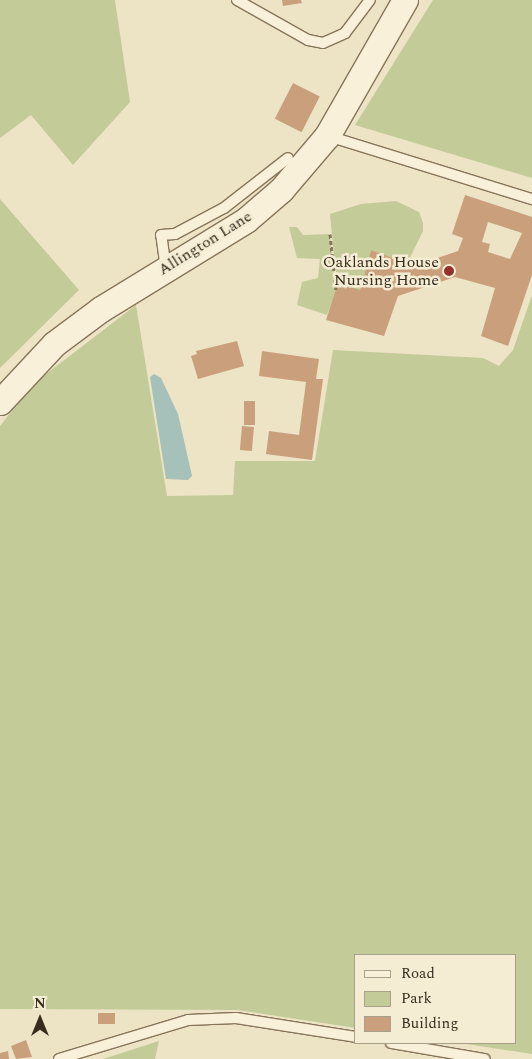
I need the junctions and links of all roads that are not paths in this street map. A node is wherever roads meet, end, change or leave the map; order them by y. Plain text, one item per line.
1 (236, 0) edge
2 (370, 0) edge
3 (405, 0) edge
4 (327, 136) junction
5 (288, 158) dead end
6 (532, 199) edge
7 (166, 269) junction
8 (0, 402) edge
9 (354, 1037) edge
10 (397, 1044) edge
11 (59, 1059) edge
12 (486, 1059) edge

1 - 2 lane
3 - 4 street, Allington Lane
4 - 6 lane
4 - 7 street, Allington Lane
5 - 7 lane
7 - 8 street, Allington Lane
9 - 11 lane
10 - 12 lane

